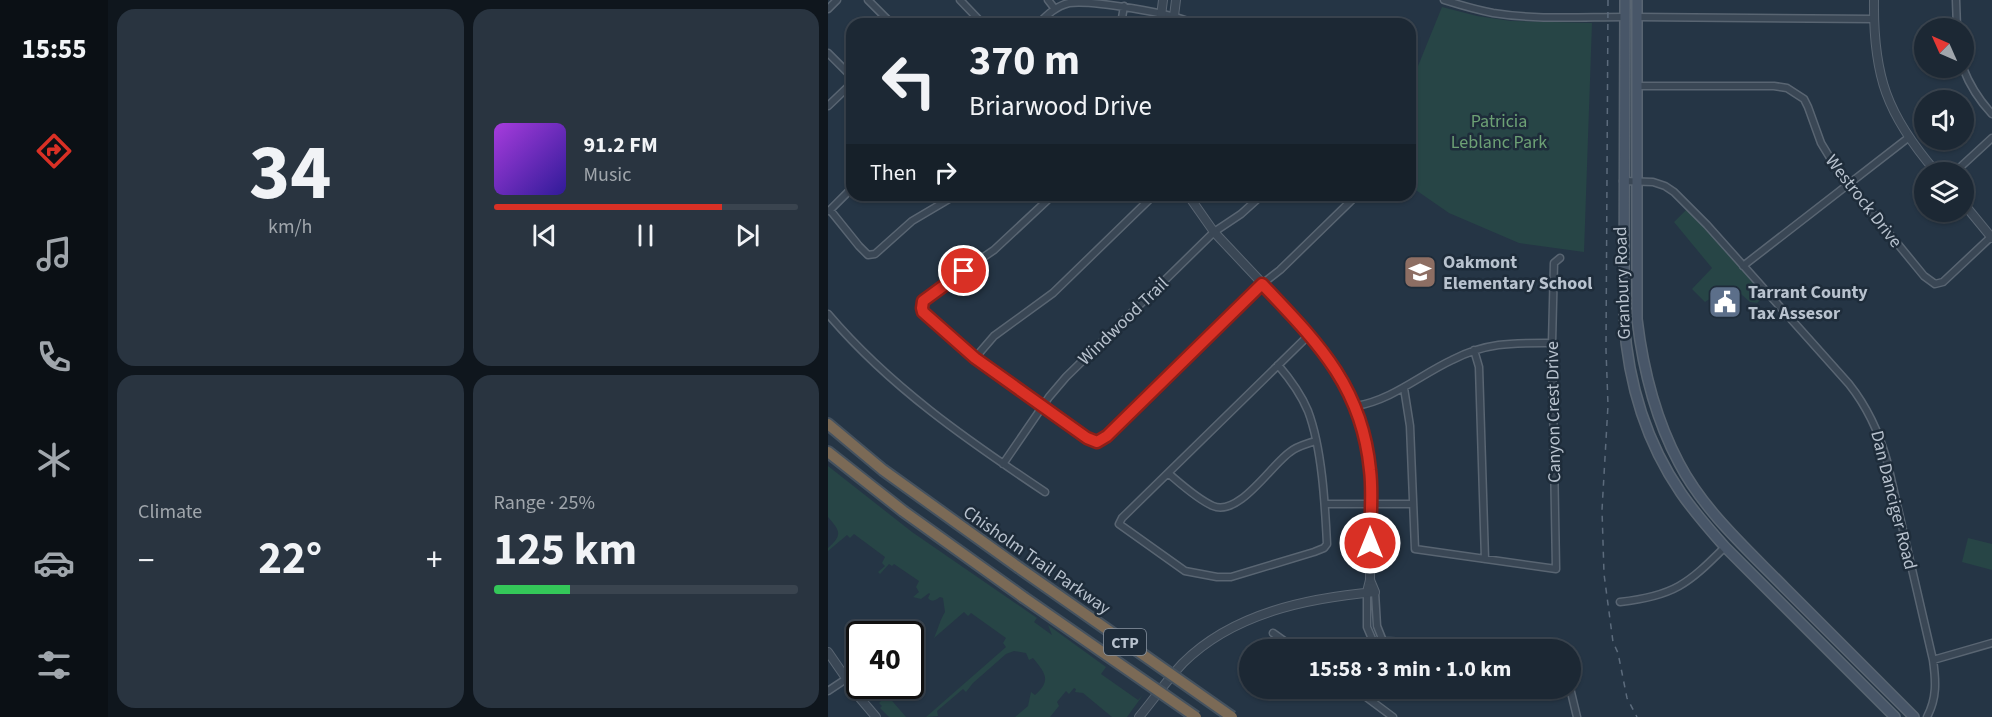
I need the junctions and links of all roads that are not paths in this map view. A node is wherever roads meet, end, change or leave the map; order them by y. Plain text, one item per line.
1 (837, 0) edge
2 (868, 0) edge
3 (960, 0) edge
4 (1048, 0) edge
5 (1163, 0) edge
6 (1176, 0) edge
7 (1444, 0) edge
8 (1625, 0) edge
9 (1637, 0) edge
10 (1874, 0) edge
11 (1956, 0) edge
12 (1124, 6) junction
13 (828, 9) edge
14 (1055, 9) junction
15 (1161, 14) junction
16 (1637, 16) junction
17 (1624, 17) junction
18 (886, 18) edge
19 (977, 18) edge
20 (1045, 18) edge
21 (1122, 18) edge
22 (1161, 18) edge
23 (1170, 18) edge
24 (1174, 18) edge
25 (1957, 18) edge
26 (1874, 19) junction
27 (1637, 43) junction
28 (828, 52) edge
29 (846, 71) edge
30 (1967, 78) edge
31 (1637, 86) junction
32 (846, 89) edge
33 (828, 106) edge
34 (1992, 114) edge
35 (1908, 138) junction
36 (1992, 138) edge
37 (1928, 162) edge
38 (1966, 162) edge
39 (1623, 181) junction
40 (1636, 181) junction
41 (1848, 185) junction
42 (846, 194) edge
43 (946, 201) edge
44 (1047, 201) edge
45 (1148, 201) edge
46 (1192, 201) edge
47 (1255, 201) edge
48 (1351, 201) edge
49 (829, 211) edge
50 (1974, 216) edge
51 (1214, 232) junction
52 (1992, 237) edge
53 (1560, 258) dead end
54 (1743, 266) junction
55 (1262, 284) junction
56 (828, 314) edge
57 (1637, 319) junction
58 (1624, 320) junction
59 (1310, 334) junction
60 (1552, 343) junction
61 (1474, 350) junction
62 (975, 358) junction
63 (1278, 365) junction
64 (1404, 388) junction
65 (1043, 406) junction
66 (1356, 406) junction
67 (828, 424) edge
68 (1665, 435) junction
69 (1316, 441) junction
70 (1653, 441) junction
71 (828, 452) edge
72 (1003, 464) junction
73 (1168, 472) junction
74 (1045, 492) dead end
75 (1370, 503) junction
76 (1325, 504) junction
77 (1412, 504) junction
78 (1735, 537) junction
79 (1725, 547) junction
80 (1485, 559) junction
81 (1371, 592) junction
82 (1620, 602) dead end
83 (1274, 633) dead end
84 (1834, 637) junction
85 (1282, 639) edge
86 (1372, 639) edge
87 (1382, 639) edge
88 (1992, 643) edge
89 (1824, 647) junction
90 (828, 652) edge
91 (1932, 660) junction
92 (846, 679) joint
93 (828, 691) edge
94 (861, 699) edge
95 (1369, 699) edge
96 (1573, 699) edge
97 (876, 717) edge
98 (1139, 717) edge
99 (1196, 717) edge
100 (1232, 717) edge
101 (1393, 717) edge
102 (1577, 717) edge
103 (1895, 717) edge
104 (1914, 717) edge
105 (1927, 717) edge

1 - 13 street
2 - 18 street
3 - 19 street
4 - 14 street
5 - 15 street
6 - 24 street
7 - 17 street
8 - 17 main road, Granbury Road
9 - 16 main road, Granbury Road
9 - 17 main road
10 - 26 street
11 - 25 street
12 - 14 street
12 - 15 street
12 - 21 street
14 - 20 street
15 - 22 street
15 - 23 street
16 - 26 street
16 - 27 main road, Granbury Road
17 - 27 main road
17 - 39 main road, Granbury Road
26 - 35 street
27 - 31 main road, Granbury Road
28 - 29 street
30 - 34 street
31 - 40 main road, Granbury Road
31 - 41 street, Westrock Drive
32 - 33 street
35 - 37 street
35 - 41 street
36 - 38 street
39 - 40 street, Dan Danciger Road
39 - 58 main road, Granbury Road
40 - 54 street, Dan Danciger Road
40 - 57 main road, Granbury Road
41 - 52 street, Westrock Drive
41 - 54 street
42 - 49 street
43 - 49 street
44 - 62 street
45 - 62 street
46 - 51 street
47 - 51 street, Windwood Trail
48 - 55 street
50 - 52 street
51 - 55 street
51 - 65 street, Windwood Trail
53 - 60 street, Canyon Crest Drive
54 - 91 street, Dan Danciger Road
55 - 59 street
55 - 65 street
56 - 72 street
57 - 58 main road
57 - 68 main road, Granbury Road
58 - 70 main road, Granbury Road
59 - 63 street
59 - 66 street
60 - 61 street
60 - 80 street, Canyon Crest Drive
61 - 64 street
61 - 80 street
62 - 65 street
63 - 69 street
63 - 73 street
64 - 66 street
64 - 77 street
65 - 72 street, Windwood Trail
66 - 75 street
67 - 100 highway, Chisholm Trail Parkway / CTP, bridge
68 - 70 main road
68 - 78 main road, Granbury Road
69 - 73 street
69 - 76 street
70 - 79 main road, Granbury Road
71 - 99 highway, Chisholm Trail Parkway / CTP, bridge
72 - 74 street
73 - 76 street
75 - 76 street
75 - 77 street
75 - 81 street
77 - 80 street
78 - 79 main road
78 - 84 main road, Granbury Road
79 - 82 street
79 - 89 main road, Granbury Road
81 - 86 street
81 - 87 street
81 - 98 street
83 - 85 street
84 - 89 main road
84 - 104 main road, Granbury Road
88 - 91 street
89 - 103 main road, Granbury Road
90 - 92 street
91 - 105 street, Dan Danciger Road
92 - 93 street
94 - 97 street
95 - 101 street
96 - 102 street

